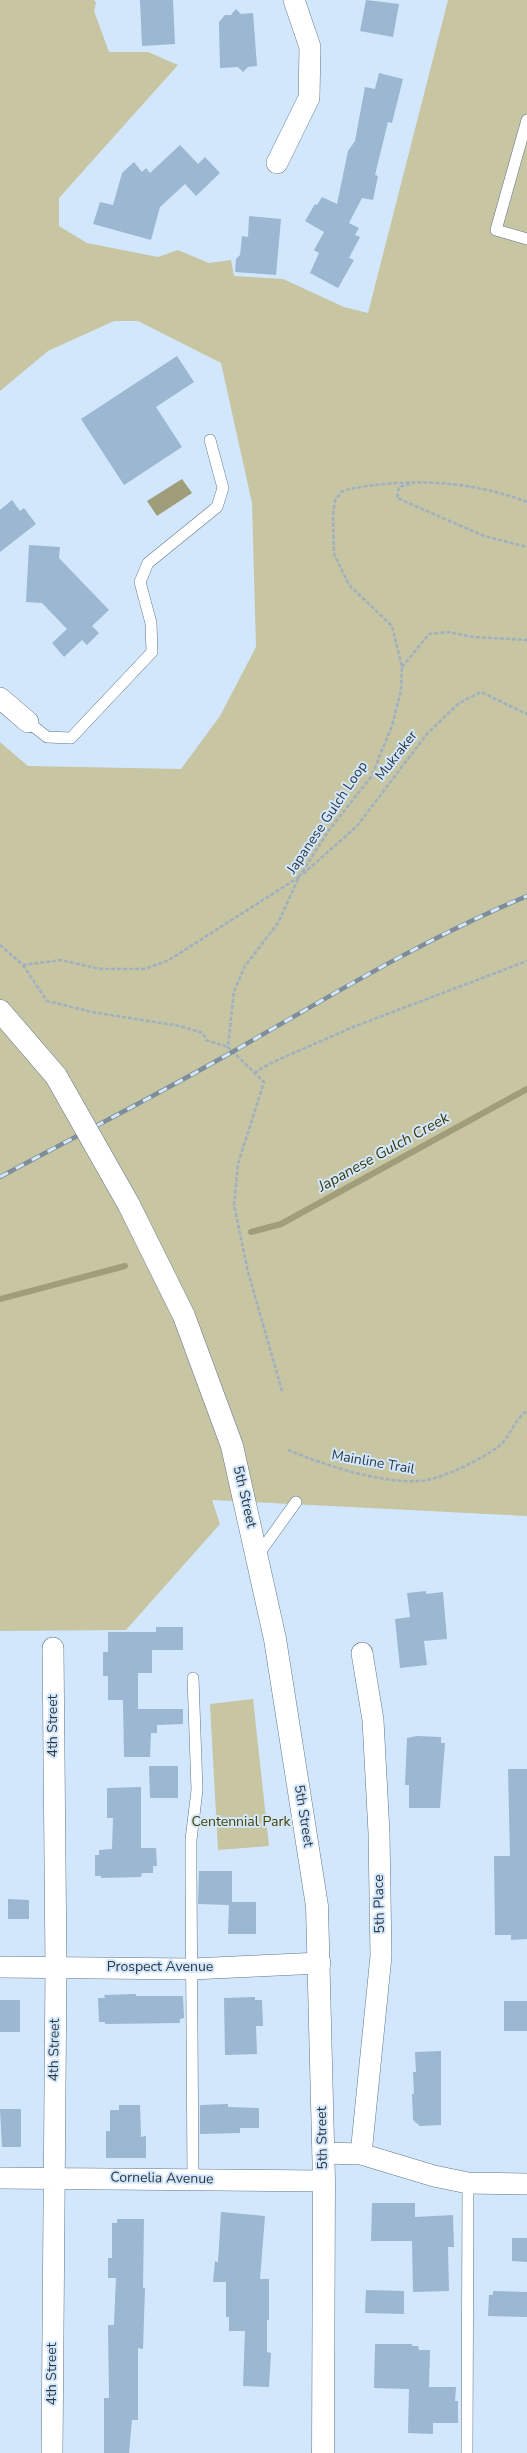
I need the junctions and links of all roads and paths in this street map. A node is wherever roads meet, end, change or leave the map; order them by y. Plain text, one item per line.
1 (294, 0) edge
2 (527, 120) edge
3 (277, 163) dead end
4 (527, 239) edge
5 (210, 440) dead end
6 (415, 483) junction
7 (527, 502) edge
8 (527, 547) edge
9 (527, 640) edge
10 (402, 667) junction
11 (0, 698) edge
12 (527, 714) edge
13 (28, 722) joint
14 (300, 877) junction
15 (0, 945) edge
16 (527, 961) edge
17 (23, 964) junction
18 (0, 1010) edge
19 (228, 1047) junction
20 (254, 1073) junction
21 (282, 1391) dead end
22 (527, 1411) edge
23 (288, 1450) dead end
24 (296, 1502) dead end
25 (258, 1555) junction
26 (53, 1648) dead end
27 (362, 1654) dead end
28 (193, 1678) dead end
29 (320, 1963) junction
30 (0, 1967) edge
31 (56, 1967) junction
32 (192, 1969) junction
33 (323, 2153) junction
34 (361, 2154) junction
35 (0, 2178) edge
36 (54, 2178) junction
37 (193, 2180) junction
38 (324, 2181) junction
39 (468, 2183) junction
40 (527, 2184) edge
41 (52, 2453) edge
42 (323, 2453) edge
43 (467, 2453) edge

1 - 3 street
2 - 4 lane
5 - 13 lane
6 - 7 path, Japanese Gulch Loop
6 - 8 path
6 - 10 path, Japanese Gulch Loop
9 - 10 path
10 - 14 path, Japanese Gulch Loop
11 - 13 street
12 - 14 path, Mukraker
14 - 17 path
14 - 19 path, Japanese Gulch Loop
15 - 17 path
16 - 20 path
17 - 19 path
18 - 25 main road, 5th Street, bridge
19 - 20 path
20 - 21 path
22 - 23 path, Mainline Trail
24 - 25 lane
25 - 29 main road, 5th Street
26 - 31 street, 4th Street
27 - 34 street, 5th Place
28 - 32 lane
29 - 32 street, Prospect Avenue
29 - 33 main road, 5th Street
30 - 31 street, Prospect Avenue
31 - 32 street, Prospect Avenue
31 - 36 street, 4th Street
32 - 37 lane
33 - 34 street
33 - 38 main road, 5th Street
34 - 39 street
35 - 36 street, Cornelia Avenue
36 - 37 street, Cornelia Avenue
36 - 41 street, 4th Street
37 - 38 street, Cornelia Avenue
38 - 42 main road, 5th Street
39 - 40 street
39 - 43 lane

